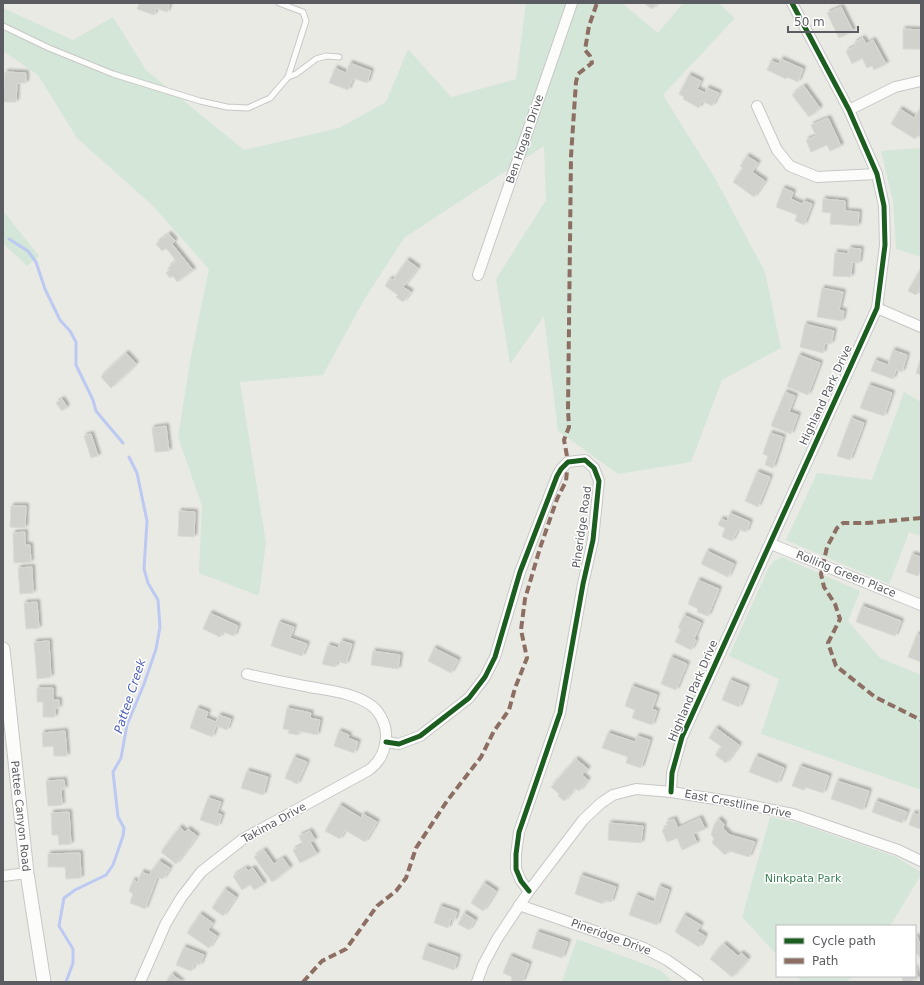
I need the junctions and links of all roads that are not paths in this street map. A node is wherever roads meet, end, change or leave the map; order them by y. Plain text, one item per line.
1 (279, 3) edge
2 (572, 3) edge
3 (792, 3) edge
4 (3, 26) edge
5 (339, 57) dead end
6 (288, 77) junction
7 (921, 81) edge
8 (757, 106) dead end
9 (849, 110) junction
10 (877, 174) junction
11 (478, 275) dead end
12 (877, 308) junction
13 (921, 326) edge
14 (771, 544) junction
15 (921, 605) edge
16 (3, 649) edge
17 (247, 674) dead end
18 (386, 742) junction
19 (671, 792) junction
20 (921, 862) edge
21 (27, 873) junction
22 (3, 876) edge
23 (528, 891) junction
24 (519, 905) junction
25 (44, 982) edge
26 (140, 982) edge
27 (477, 982) edge
28 (698, 982) edge

1 - 6 lane
2 - 11 street, Ben Hogan Drive
3 - 9 street, Highland Park Drive
4 - 6 lane
5 - 6 lane
7 - 9 street
8 - 10 street
9 - 10 street, Highland Park Drive
10 - 12 street, Highland Park Drive
12 - 13 street
12 - 14 street, Highland Park Drive
14 - 15 street, Rolling Green Place
14 - 19 street, Highland Park Drive
16 - 21 street, Pattee Canyon Road
17 - 18 street
18 - 23 street, Pineridge Road
18 - 26 street, Takima Drive
19 - 20 street, East Crestline Drive
19 - 23 street, East Crestline Drive
21 - 22 street
21 - 25 street, Pattee Canyon Road
23 - 24 street, East Crestline Drive
24 - 27 street, East Crestline Drive
24 - 28 street, Pineridge Drive

